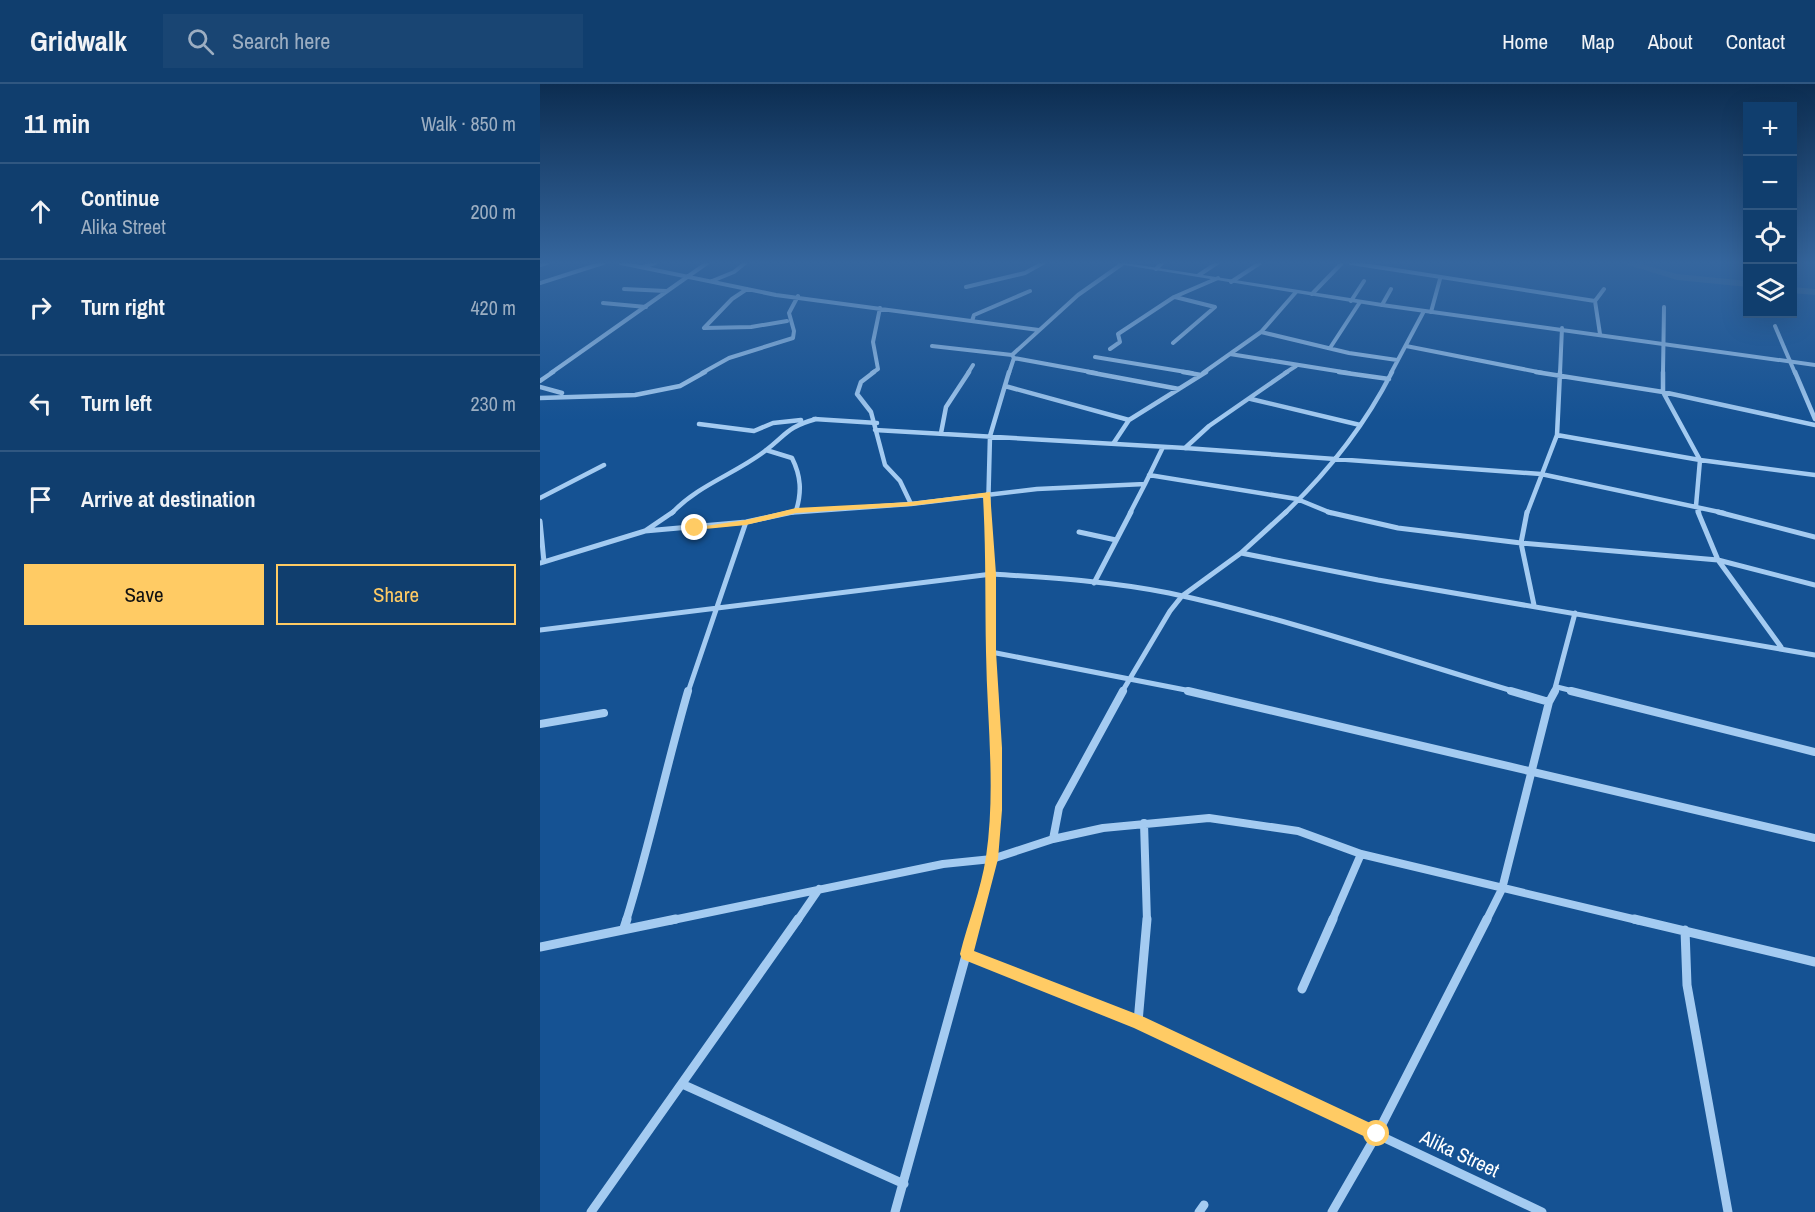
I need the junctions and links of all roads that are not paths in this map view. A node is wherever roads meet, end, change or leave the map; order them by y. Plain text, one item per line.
1 (635, 316) edge
2 (716, 316) edge
3 (789, 316) edge
4 (878, 316) edge
5 (934, 316) edge
6 (974, 316) edge
7 (1055, 316) edge
8 (1146, 316) edge
9 (1205, 316) edge
10 (1275, 316) edge
11 (1351, 316) edge
12 (1425, 316) edge
13 (1465, 316) edge
14 (1597, 316) edge
15 (1664, 316) edge
16 (788, 321) junction
17 (972, 321) junction
18 (1775, 326) dead end
19 (1562, 328) junction
20 (1039, 330) junction
21 (1261, 332) junction
22 (1600, 334) junction
23 (1664, 342) junction
24 (1173, 344) dead end
25 (932, 346) dead end
26 (1406, 346) junction
27 (1330, 348) junction
28 (1110, 349) dead end
29 (1230, 354) junction
30 (1013, 357) junction
31 (1095, 357) dead end
32 (1397, 360) junction
33 (1789, 361) junction
34 (973, 365) dead end
35 (1815, 365) edge
36 (1296, 366) junction
37 (1201, 375) junction
38 (1561, 377) junction
39 (1389, 379) junction
40 (540, 381) edge
41 (1005, 386) junction
42 (540, 387) edge
43 (1180, 389) junction
44 (1663, 392) junction
45 (568, 395) junction
46 (540, 398) edge
47 (1251, 399) junction
48 (1813, 411) edge
49 (816, 419) junction
50 (1815, 419) edge
51 (1129, 420) junction
52 (699, 423) dead end
53 (877, 423) junction
54 (1360, 425) junction
55 (1815, 425) edge
56 (876, 430) junction
57 (941, 434) junction
58 (1557, 435) junction
59 (990, 436) junction
60 (1113, 444) junction
61 (1163, 447) junction
62 (1185, 448) junction
63 (766, 450) junction
64 (1336, 458) junction
65 (1700, 460) junction
66 (604, 465) dead end
67 (1542, 474) junction
68 (1815, 475) edge
69 (1149, 476) junction
70 (1145, 484) junction
71 (987, 494) junction
72 (540, 498) edge
73 (1297, 499) junction
74 (910, 504) junction
75 (1696, 506) junction
76 (796, 511) junction
77 (540, 521) edge
78 (746, 522) junction
79 (645, 531) junction
80 (1079, 532) dead end
81 (1815, 537) edge
82 (1116, 540) junction
83 (1521, 543) junction
84 (1241, 553) junction
85 (1718, 560) junction
86 (542, 562) edge
87 (992, 574) junction
88 (1094, 583) junction
89 (1815, 585) edge
90 (1182, 596) junction
91 (1534, 605) junction
92 (719, 607) junction
93 (1575, 613) junction
94 (540, 630) edge
95 (1782, 648) junction
96 (991, 652) junction
97 (1815, 655) edge
98 (1129, 679) junction
99 (1557, 687) junction
100 (1549, 702) junction
101 (603, 713) dead end
102 (540, 724) edge
103 (1815, 752) edge
104 (1532, 771) junction
105 (1144, 824) junction
106 (1815, 838) edge
107 (1053, 839) junction
108 (1361, 854) junction
109 (992, 859) junction
110 (819, 889) junction
111 (1502, 889) junction
112 (624, 928) junction
113 (1685, 930) junction
114 (540, 947) edge
115 (967, 954) junction
116 (1815, 962) edge
117 (1302, 989) dead end
118 (1138, 1022) junction
119 (682, 1084) junction
120 (1377, 1134) junction
121 (904, 1184) junction
122 (591, 1212) edge
123 (895, 1212) edge
124 (1332, 1212) edge
125 (1542, 1212) edge
126 (1728, 1212) edge

1 - 40 street
2 - 16 street
3 - 16 street
4 - 53 street
5 - 17 street
6 - 17 street
7 - 20 street
8 - 28 street
9 - 24 street
10 - 21 street
11 - 27 street
12 - 26 street
13 - 19 street
14 - 22 street
15 - 23 street
16 - 45 street
17 - 20 street
18 - 33 street
19 - 22 street
19 - 38 street
20 - 30 street
21 - 27 street
21 - 29 street
22 - 23 street
23 - 33 street
23 - 44 street
25 - 30 street
26 - 32 street
26 - 38 street
27 - 32 street
29 - 36 street
29 - 37 street
30 - 41 street
30 - 43 street
31 - 37 street
32 - 39 street
33 - 35 street
33 - 48 street
34 - 57 street
36 - 39 street
36 - 47 street
37 - 43 street
38 - 44 street
38 - 58 street
39 - 54 street
41 - 51 street
41 - 59 street
42 - 45 street
43 - 51 street
44 - 55 street
44 - 65 street
45 - 46 street
47 - 54 street
47 - 62 street
48 - 50 street
49 - 52 street
49 - 53 street
49 - 63 street
51 - 60 street
53 - 56 street
54 - 64 street
56 - 57 street
56 - 74 street
57 - 59 street
58 - 65 street
58 - 67 street
59 - 60 street
59 - 71 street
60 - 61 street
61 - 62 street
61 - 69 street
62 - 64 street
63 - 76 street
63 - 79 street
64 - 67 street
64 - 73 street
65 - 68 street
65 - 75 street
66 - 72 street
67 - 75 street
67 - 83 street
69 - 70 street
69 - 73 street
70 - 71 street
70 - 82 street
71 - 74 street
71 - 87 street
73 - 83 street
73 - 84 street
74 - 76 street
75 - 81 street
75 - 85 street
76 - 78 street
77 - 86 street
78 - 79 street
78 - 92 street
79 - 86 street
80 - 82 street
82 - 88 street
83 - 85 street
83 - 91 street
84 - 90 street
84 - 91 street
85 - 89 street
85 - 95 street
87 - 88 street
87 - 92 street
87 - 96 street
88 - 90 street
90 - 98 street
90 - 100 street
91 - 93 street
92 - 94 street
92 - 112 street
93 - 95 street
93 - 99 street
95 - 97 street
96 - 98 street
96 - 109 street
98 - 104 street
98 - 107 street
99 - 100 street
99 - 103 street
100 - 104 street
101 - 102 street
104 - 106 street
104 - 111 street
105 - 107 street
105 - 108 street
105 - 118 street
107 - 109 street
108 - 111 street
108 - 117 street
109 - 110 street
109 - 115 street
110 - 112 street
110 - 119 street
111 - 113 street
111 - 120 street
112 - 114 street
113 - 116 street
113 - 126 street
115 - 118 street, Alika Street
115 - 121 street
118 - 120 street, Alika Street
119 - 121 street
119 - 122 street
120 - 124 street
120 - 125 street, Alika Street
121 - 123 street

